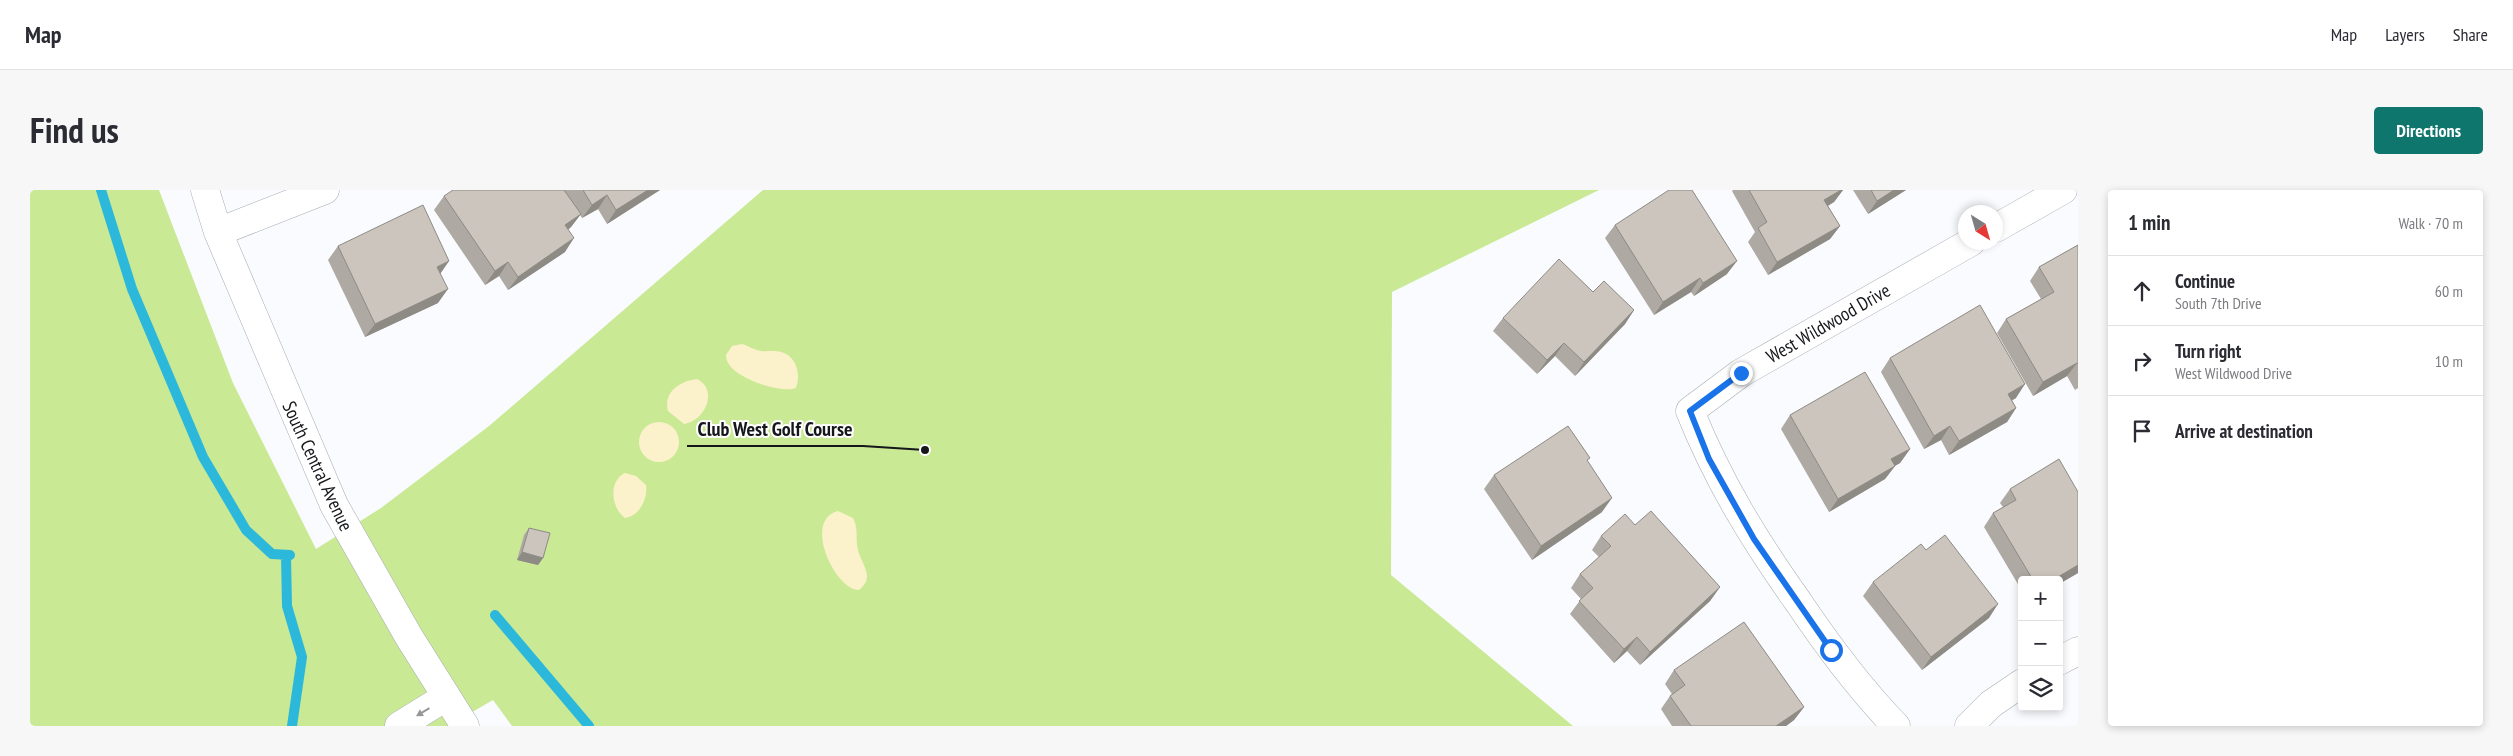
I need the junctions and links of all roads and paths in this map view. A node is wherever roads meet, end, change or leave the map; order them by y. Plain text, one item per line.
1 (205, 190) edge
2 (325, 190) edge
3 (2063, 190) edge
4 (2003, 224) edge
5 (218, 232) junction
6 (1958, 249) edge
7 (2078, 651) edge
8 (2063, 659) edge
9 (2018, 686) edge
10 (446, 697) junction
11 (399, 726) edge
12 (464, 726) edge
13 (1896, 726) edge
14 (1969, 726) edge

1 - 5 street, South Central Avenue
2 - 5 street
3 - 4 street
5 - 10 street, South Central Avenue
6 - 13 street, West Wildwood Drive
7 - 8 street
9 - 14 street
10 -> 11 street
10 - 12 street, South Central Avenue

